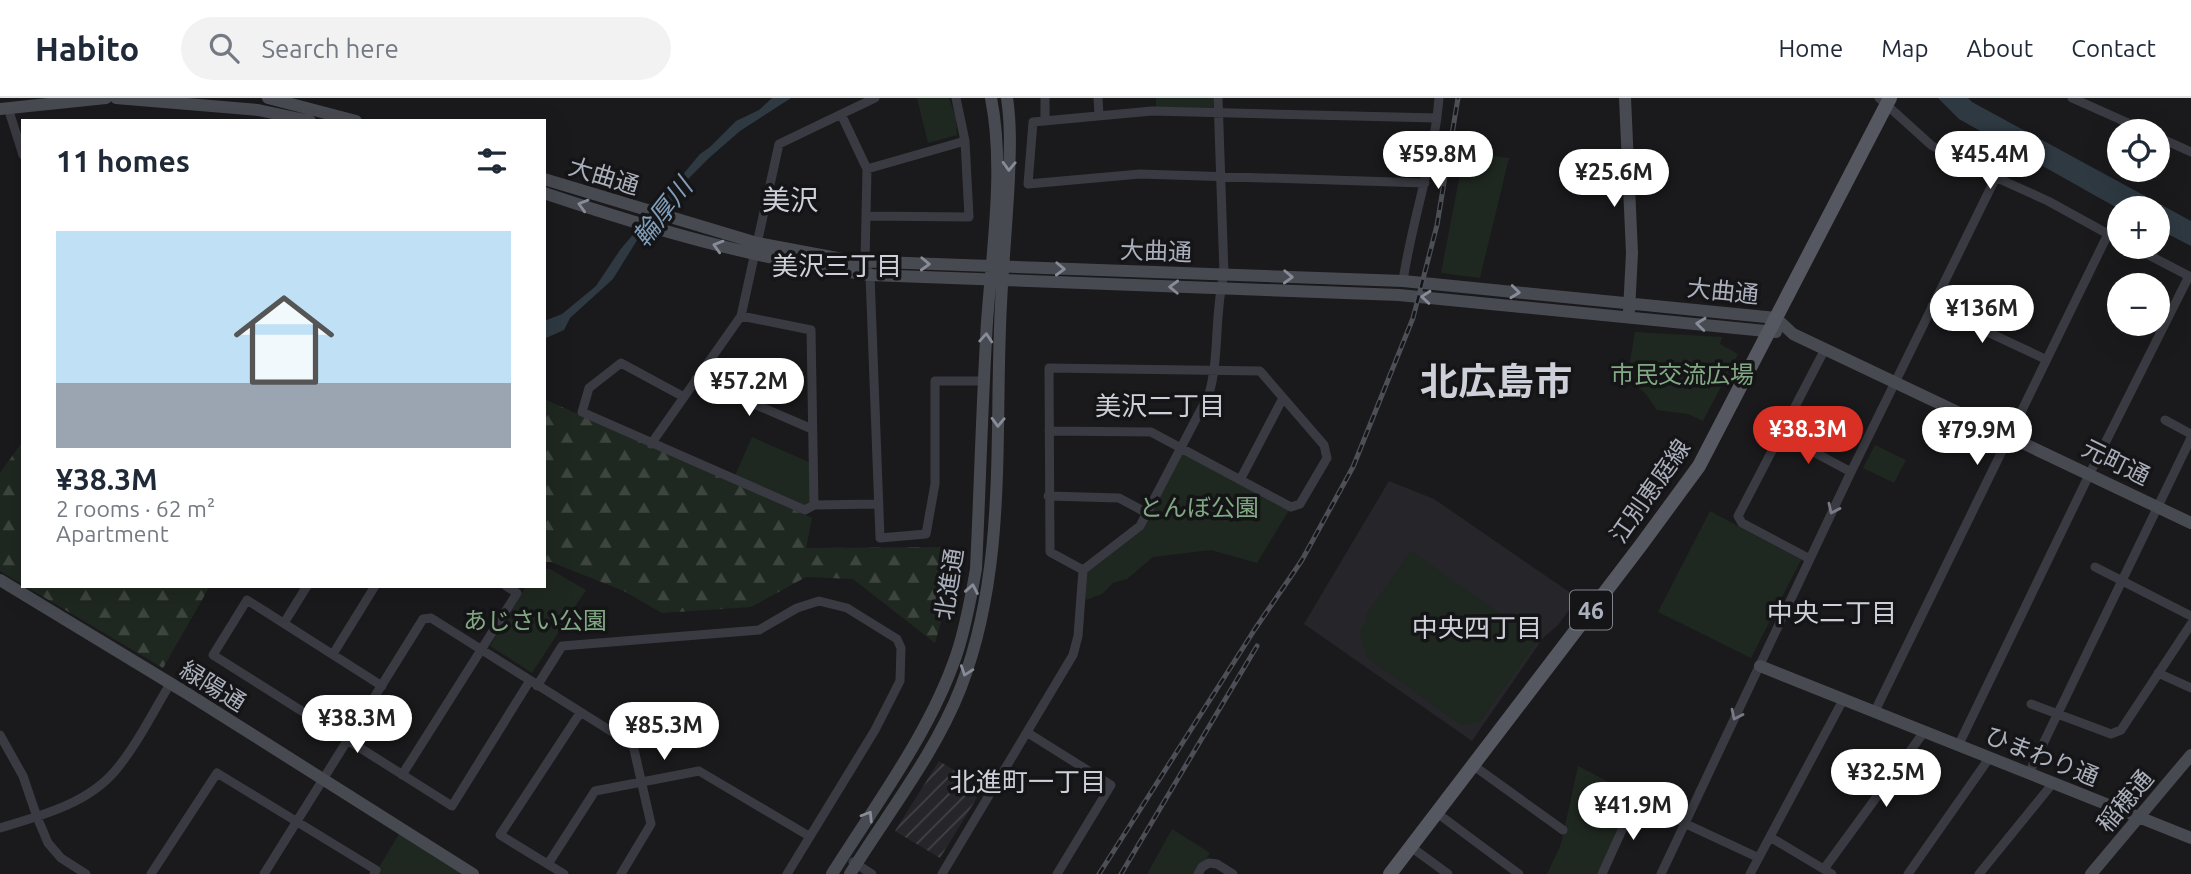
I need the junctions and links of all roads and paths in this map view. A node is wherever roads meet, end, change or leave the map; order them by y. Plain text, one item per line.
1 (106, 98) edge
2 (117, 98) edge
3 (268, 98) edge
4 (876, 98) edge
5 (956, 98) edge
6 (991, 98) edge
7 (1007, 98) edge
8 (1045, 98) edge
9 (1098, 98) edge
10 (1152, 98) edge
11 (1218, 98) edge
12 (1438, 98) edge
13 (1625, 98) edge
14 (2072, 98) edge
15 (1885, 100) edge
16 (4, 109) edge
17 (1153, 111) junction
18 (1219, 112) junction
19 (841, 114) junction
20 (1099, 115) junction
21 (1437, 118) junction
22 (301, 119) edge
23 (348, 119) edge
24 (2119, 119) edge
25 (1045, 121) junction
26 (965, 141) junction
27 (2170, 142) edge
28 (21, 150) edge
29 (2191, 152) edge
30 (867, 169) junction
31 (1221, 176) junction
32 (1996, 177) junction
33 (546, 180) edge
34 (1425, 183) junction
35 (546, 193) edge
36 (625, 211) junction
37 (866, 216) junction
38 (2107, 233) edge
39 (2107, 236) edge
40 (755, 249) junction
41 (2156, 259) edge
42 (865, 262) junction
43 (998, 274) junction
44 (1224, 274) junction
45 (870, 275) junction
46 (2190, 277) edge
47 (1403, 281) junction
48 (1220, 289) junction
49 (1932, 306) junction
50 (1629, 310) junction
51 (741, 316) junction
52 (1776, 318) junction
53 (1769, 331) junction
54 (1793, 334) junction
55 (1825, 349) junction
56 (2045, 359) junction
57 (1216, 370) junction
58 (696, 379) junction
59 (983, 381) junction
60 (1896, 382) junction
61 (684, 397) junction
62 (1283, 398) junction
63 (2165, 421) dead end
64 (813, 429) junction
65 (1049, 431) junction
66 (1780, 434) junction
67 (2009, 435) junction
68 (2191, 436) edge
69 (650, 444) junction
70 (1180, 449) junction
71 (1851, 472) junction
72 (2090, 473) junction
73 (1240, 480) junction
74 (1048, 496) junction
75 (878, 504) junction
76 (814, 505) junction
77 (2158, 506) junction
78 (1147, 513) junction
79 (2191, 523) edge
80 (1810, 559) junction
81 (2095, 568) dead end
82 (1083, 570) junction
83 (0, 580) edge
84 (2121, 581) junction
85 (306, 588) edge
86 (374, 588) edge
87 (509, 588) edge
88 (2191, 616) edge
89 (284, 623) junction
90 (2191, 624) edge
91 (479, 649) junction
92 (333, 654) junction
93 (1760, 666) junction
94 (2158, 673) junction
95 (170, 684) junction
96 (533, 684) junction
97 (382, 686) junction
98 (2191, 688) edge
99 (1843, 700) junction
100 (2031, 704) dead end
101 (580, 713) junction
102 (1874, 713) junction
103 (2056, 714) junction
104 (1924, 732) junction
105 (1028, 733) junction
106 (0, 735) edge
107 (348, 742) junction
108 (1958, 746) junction
109 (2191, 755) edge
110 (1990, 757) junction
111 (1474, 766) junction
112 (2029, 774) junction
113 (402, 775) junction
114 (323, 781) junction
115 (641, 781) junction
116 (2053, 783) junction
117 (1437, 813) junction
118 (37, 817) junction
119 (2138, 818) junction
120 (297, 822) junction
121 (1684, 823) junction
122 (0, 828) edge
123 (1563, 830) dead end
124 (809, 836) junction
125 (1770, 837) junction
126 (2191, 838) edge
127 (1411, 847) junction
128 (843, 856) junction
129 (1757, 857) junction
130 (548, 864) junction
131 (853, 869) edge
132 (1828, 872) edge
133 (623, 873) edge
134 (86, 874) edge
135 (151, 874) edge
136 (264, 874) edge
137 (374, 874) edge
138 (473, 874) edge
139 (564, 874) edge
140 (787, 874) edge
141 (832, 874) edge
142 (872, 874) edge
143 (943, 874) edge
144 (1057, 874) edge
145 (1198, 874) edge
146 (1233, 874) edge
147 (1390, 874) edge
148 (1448, 874) edge
149 (1520, 874) edge
150 (1602, 874) edge
151 (1661, 874) edge
152 (1750, 874) edge
153 (1908, 874) edge
154 (1979, 874) edge
155 (2091, 874) edge

1 - 16 street
2 - 22 street
3 - 23 street
4 - 19 street
5 - 26 street
6 - 43 street
7 -> 43 street
8 - 25 street
9 - 20 street
10 - 17 street
11 - 18 street
12 - 21 street
13 - 50 street
14 - 24 street
15 - 32 street
15 - 52 main road, 江別恵庭線 / 46
16 - 28 street
17 - 18 street
17 - 20 street
18 - 21 street
18 - 31 street
19 - 30 street
19 - 40 street
20 - 25 street
21 - 34 street
25 - 31 street
26 - 30 street
26 - 37 street
27 - 29 street
30 - 37 street
31 - 34 street
31 - 44 street
32 - 38 street
32 - 49 street
33 - 36 street, 大曲通
34 - 47 street
36 -> 35 street, 大曲通
36 - 40 street, 大曲通
40 -> 36 street, 大曲通
37 - 42 street
39 - 56 street
40 - 42 street, 大曲通
40 - 45 street, 大曲通
40 - 51 street
41 - 46 street
42 -> 43 street, 大曲通
42 - 45 street
43 -> 44 street, 大曲通
43 - 45 street, 大曲通
48 -> 43 street, 大曲通
59 -> 43 street, 北進通
43 -> 131 street, 北進通
44 -> 47 street, 大曲通
44 - 48 street
45 - 75 street
46 - 72 street
47 -> 50 street, 大曲通
50 -> 48 street, 大曲通
48 - 57 street
49 - 56 street
49 - 60 street
50 - 52 street, 大曲通
53 -> 50 street, 大曲通
51 - 58 street
51 - 64 street
52 - 53 main road, 江別恵庭線 / 46
52 - 54 street
53 - 54 street, 大曲通
53 - 111 main road, 江別恵庭線 / 46
54 - 55 street, 元町通
55 - 60 street, 元町通
55 - 66 street
56 - 67 street
57 - 62 street
57 - 65 street
57 - 70 street
58 - 61 street
58 - 64 street
59 - 75 street
128 -> 59 street, 北進通
60 - 67 street, 元町通
60 - 71 street
61 - 69 street
61 - 69 street
62 - 73 street
62 - 73 street
63 - 68 street
64 - 76 street
65 - 70 street
65 - 74 street
66 - 71 street
66 - 80 street
67 - 72 street, 元町通
67 - 102 street
68 - 77 street
69 - 76 street
70 - 73 street
70 - 78 street
71 -> 80 street
72 - 77 street, 元町通
72 - 108 street
74 - 78 street
74 - 82 street
75 - 76 street
77 - 79 street, 元町通
77 - 84 street
78 - 82 street
80 - 93 street
81 - 84 street
82 - 105 street
83 - 95 street, 緑陽通
84 - 88 street
84 - 103 street
85 - 89 street
86 - 92 street
87 - 91 street
89 - 92 street
89 - 107 street
90 - 94 street
91 - 96 street
91 - 97 street
91 - 113 street
92 - 97 street
93 - 99 street, ひまわり通
93 -> 121 street
94 - 98 street
94 - 103 street
95 - 114 street, 緑陽通
95 - 118 street
96 - 101 street
96 - 113 street
96 - 124 street
97 - 107 street
99 - 102 street, ひまわり通
99 - 125 street
100 - 103 street
101 - 115 street
101 - 130 street
102 - 104 street, ひまわり通
103 - 112 street
104 - 108 street, ひまわり通
104 - 132 street
105 - 143 street
105 - 144 street
106 - 118 street
107 - 113 street
107 - 114 street
108 - 110 street, ひまわり通
109 - 119 street, 稲穂通
110 - 112 street, ひまわり通
110 - 153 street
111 - 117 main road, 江別恵庭線 / 46
111 - 123 street
112 - 116 street, ひまわり通
114 - 120 street
114 - 138 street, 緑陽通
115 - 124 street
115 - 130 street
115 - 133 street
116 - 119 street, ひまわり通
116 - 154 street
117 - 127 main road, 江別恵庭線 / 46
117 - 149 street
118 - 122 street
118 - 134 street
119 - 126 street, ひまわり通
119 - 155 street, 稲穂通
120 - 135 street
120 - 136 street
120 - 137 street
121 - 129 street
121 - 150 street
121 - 151 street
124 - 140 street
125 - 129 street
125 - 132 street
127 - 147 main road, 江別恵庭線 / 46
127 - 148 street
128 - 131 street
128 - 141 street, 北進通
129 - 152 street
130 - 139 street
131 - 142 street
145 - 146 street

